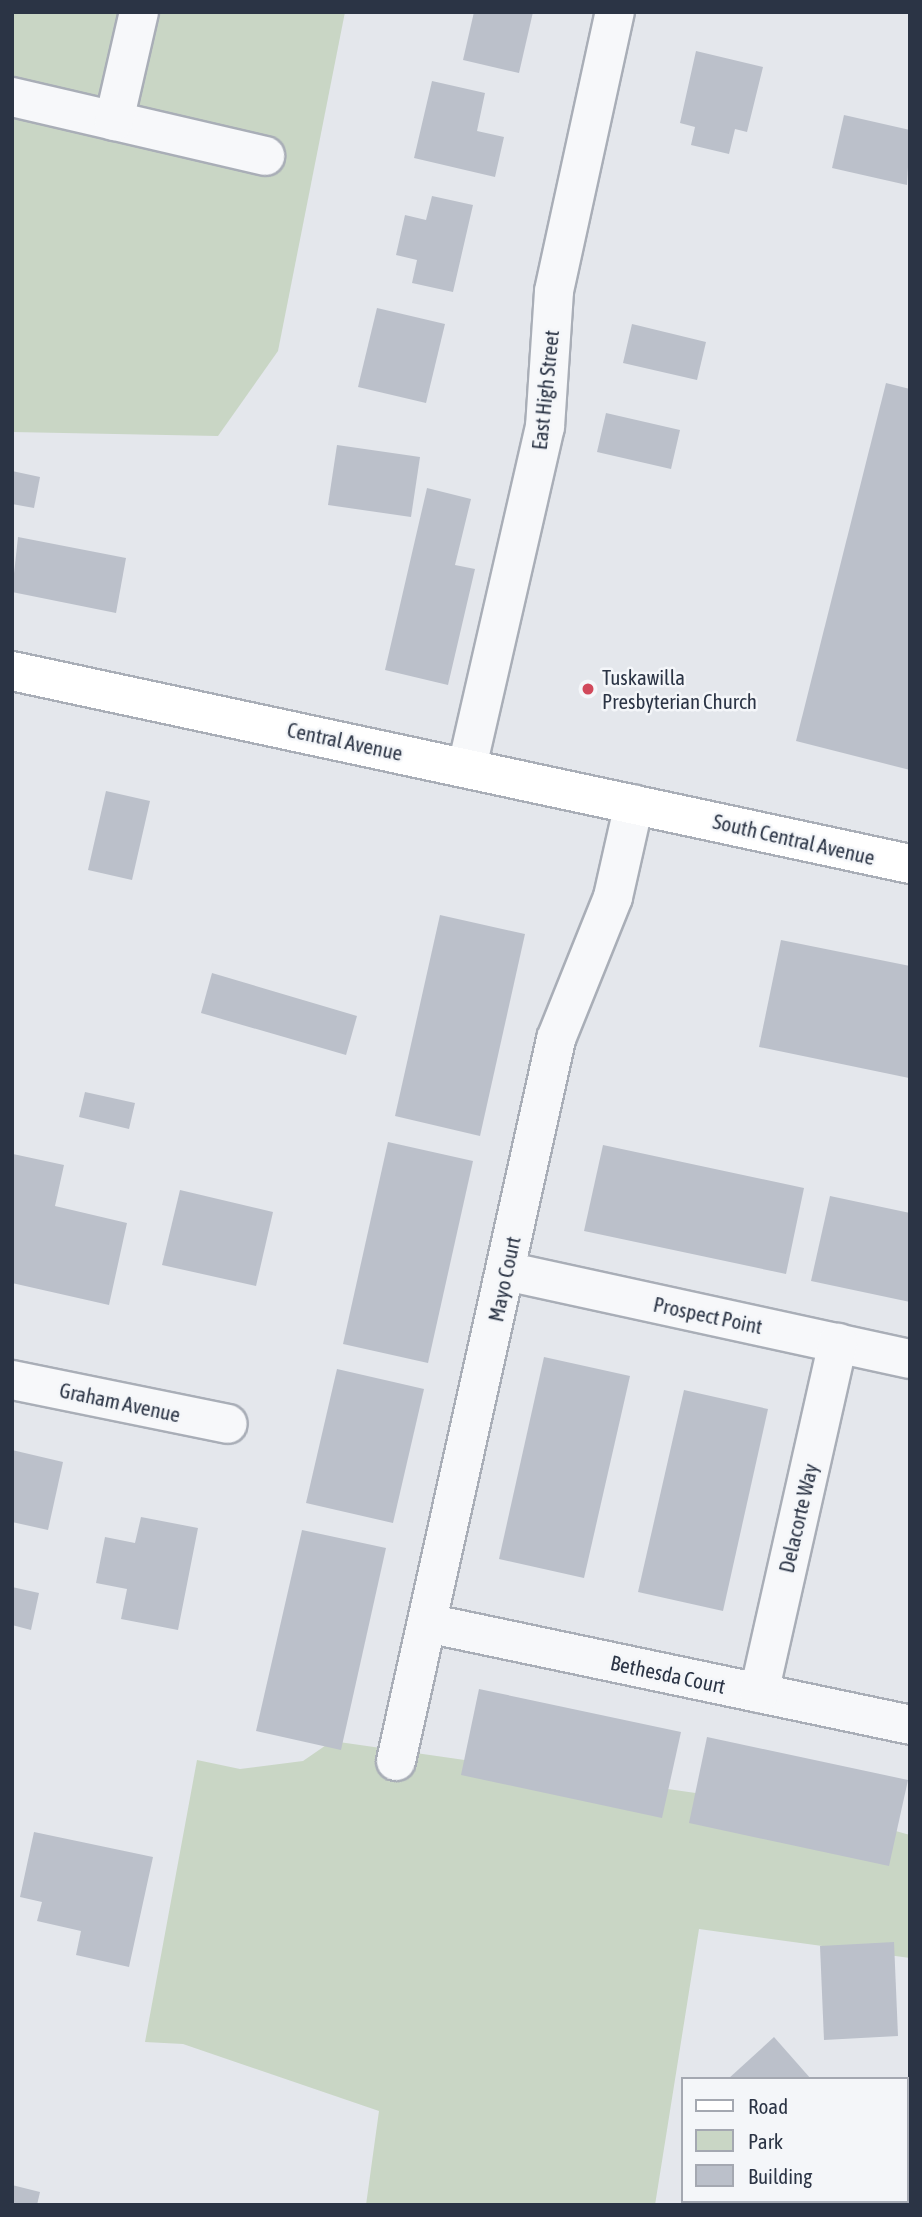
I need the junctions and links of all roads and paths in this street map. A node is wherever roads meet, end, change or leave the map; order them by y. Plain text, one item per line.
1 (139, 12) edge
2 (615, 12) edge
3 (12, 97) edge
4 (114, 121) junction
5 (265, 156) dead end
6 (12, 671) edge
7 (467, 767) junction
8 (634, 804) junction
9 (678, 813) joint
10 (910, 864) edge
11 (506, 1271) junction
12 (838, 1343) junction
13 (910, 1359) edge
14 (12, 1380) edge
15 (228, 1424) dead end
16 (427, 1623) junction
17 (759, 1693) junction
18 (910, 1725) edge
19 (397, 1761) dead end

1 - 4 street
2 - 7 street, East High Street
3 - 4 street
4 - 5 street
6 - 7 main road, Central Avenue
7 - 8 main road, Central Avenue
8 - 9 main road, Central Avenue
8 - 11 street, Mayo Court
9 - 10 main road, South Central Avenue
11 - 12 street, Prospect Point
11 - 16 street, Mayo Court
12 - 13 street, Prospect Point
12 - 17 street, Delacorte Way
14 - 15 street, Graham Avenue
16 - 17 street, Bethesda Court
16 - 19 street, Mayo Court
17 - 18 street, Bethesda Court

